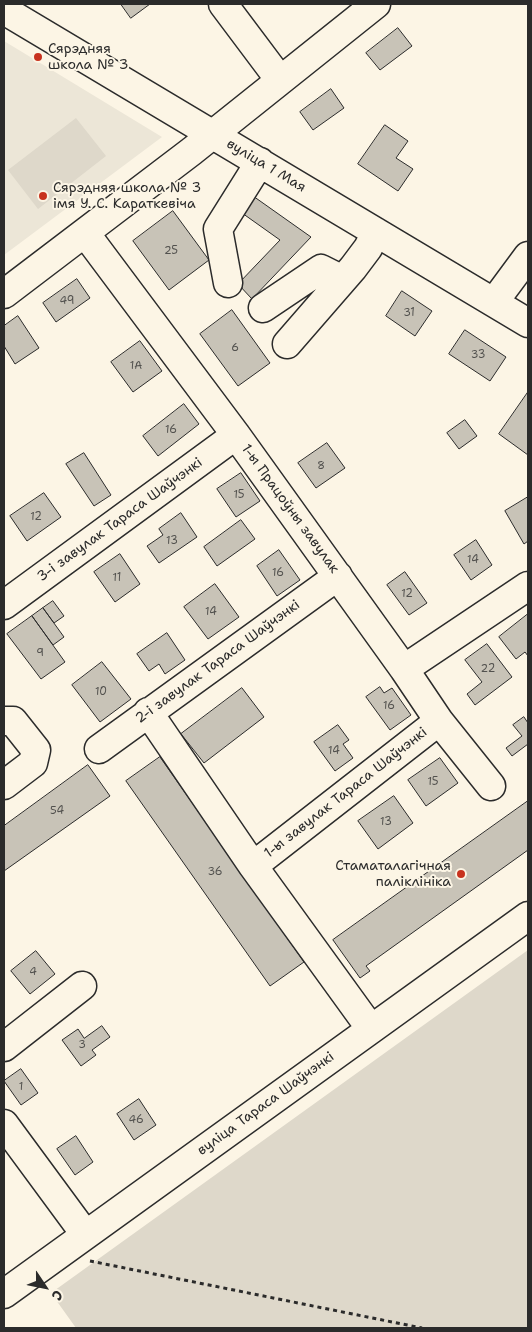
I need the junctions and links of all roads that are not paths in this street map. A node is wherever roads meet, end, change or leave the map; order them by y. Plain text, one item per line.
1 (223, 4) edge
2 (376, 4) edge
3 (4, 10) edge
4 (280, 80) junction
5 (213, 135) junction
6 (260, 162) junction
7 (376, 232) junction
8 (85, 233) junction
9 (528, 256) edge
10 (341, 280) junction
11 (228, 282) dead end
12 (4, 294) edge
13 (494, 302) junction
14 (263, 308) dead end
15 (528, 323) edge
16 (287, 344) dead end
17 (236, 435) junction
18 (338, 576) junction
19 (528, 586) edge
20 (4, 605) edge
21 (404, 669) junction
22 (148, 712) junction
23 (4, 721) edge
24 (439, 721) junction
25 (98, 749) dead end
26 (4, 785) edge
27 (491, 786) dead end
28 (253, 866) junction
29 (528, 916) edge
30 (82, 986) dead end
31 (371, 1029) junction
32 (4, 1047) edge
33 (4, 1125) edge
34 (85, 1247) junction
35 (4, 1294) edge

1 - 4 street
2 - 4 street
3 - 5 street, вуліца 1 Мая
4 - 5 street
5 - 6 street, вуліца 1 Мая
5 - 8 street
6 - 7 street, вуліца 1 Мая
6 - 11 street
7 - 10 street
7 - 13 street, вуліца 1 Мая
8 - 12 street
8 - 17 street, 1-ы Працоўны завулак
9 - 13 street
10 - 14 street
10 - 16 street
13 - 15 street, вуліца 1 Мая
17 - 18 street, 1-ы Працоўны завулак
17 - 20 street, 3-і завулак Тараса Шаўчэнкі
18 - 21 street, 1-ы Працоўны завулак
18 - 22 street, 2-і завулак Тараса Шаўчэнкі
19 - 21 street
21 - 24 street, 1-ы Працоўны завулак
22 - 25 street, 2-і завулак Тараса Шаўчэнкі
22 - 28 street
23 - 26 street
24 - 27 street, 1-ы Працоўны завулак
24 - 28 street, 1-ы завулак Тараса Шаўчэнкі
28 - 31 street
29 - 31 street, вуліца Тараса Шаўчэнкі
30 - 32 street
31 - 34 street, вуліца Тараса Шаўчэнкі
33 - 34 street
34 - 35 street, вуліца Тараса Шаўчэнкі

